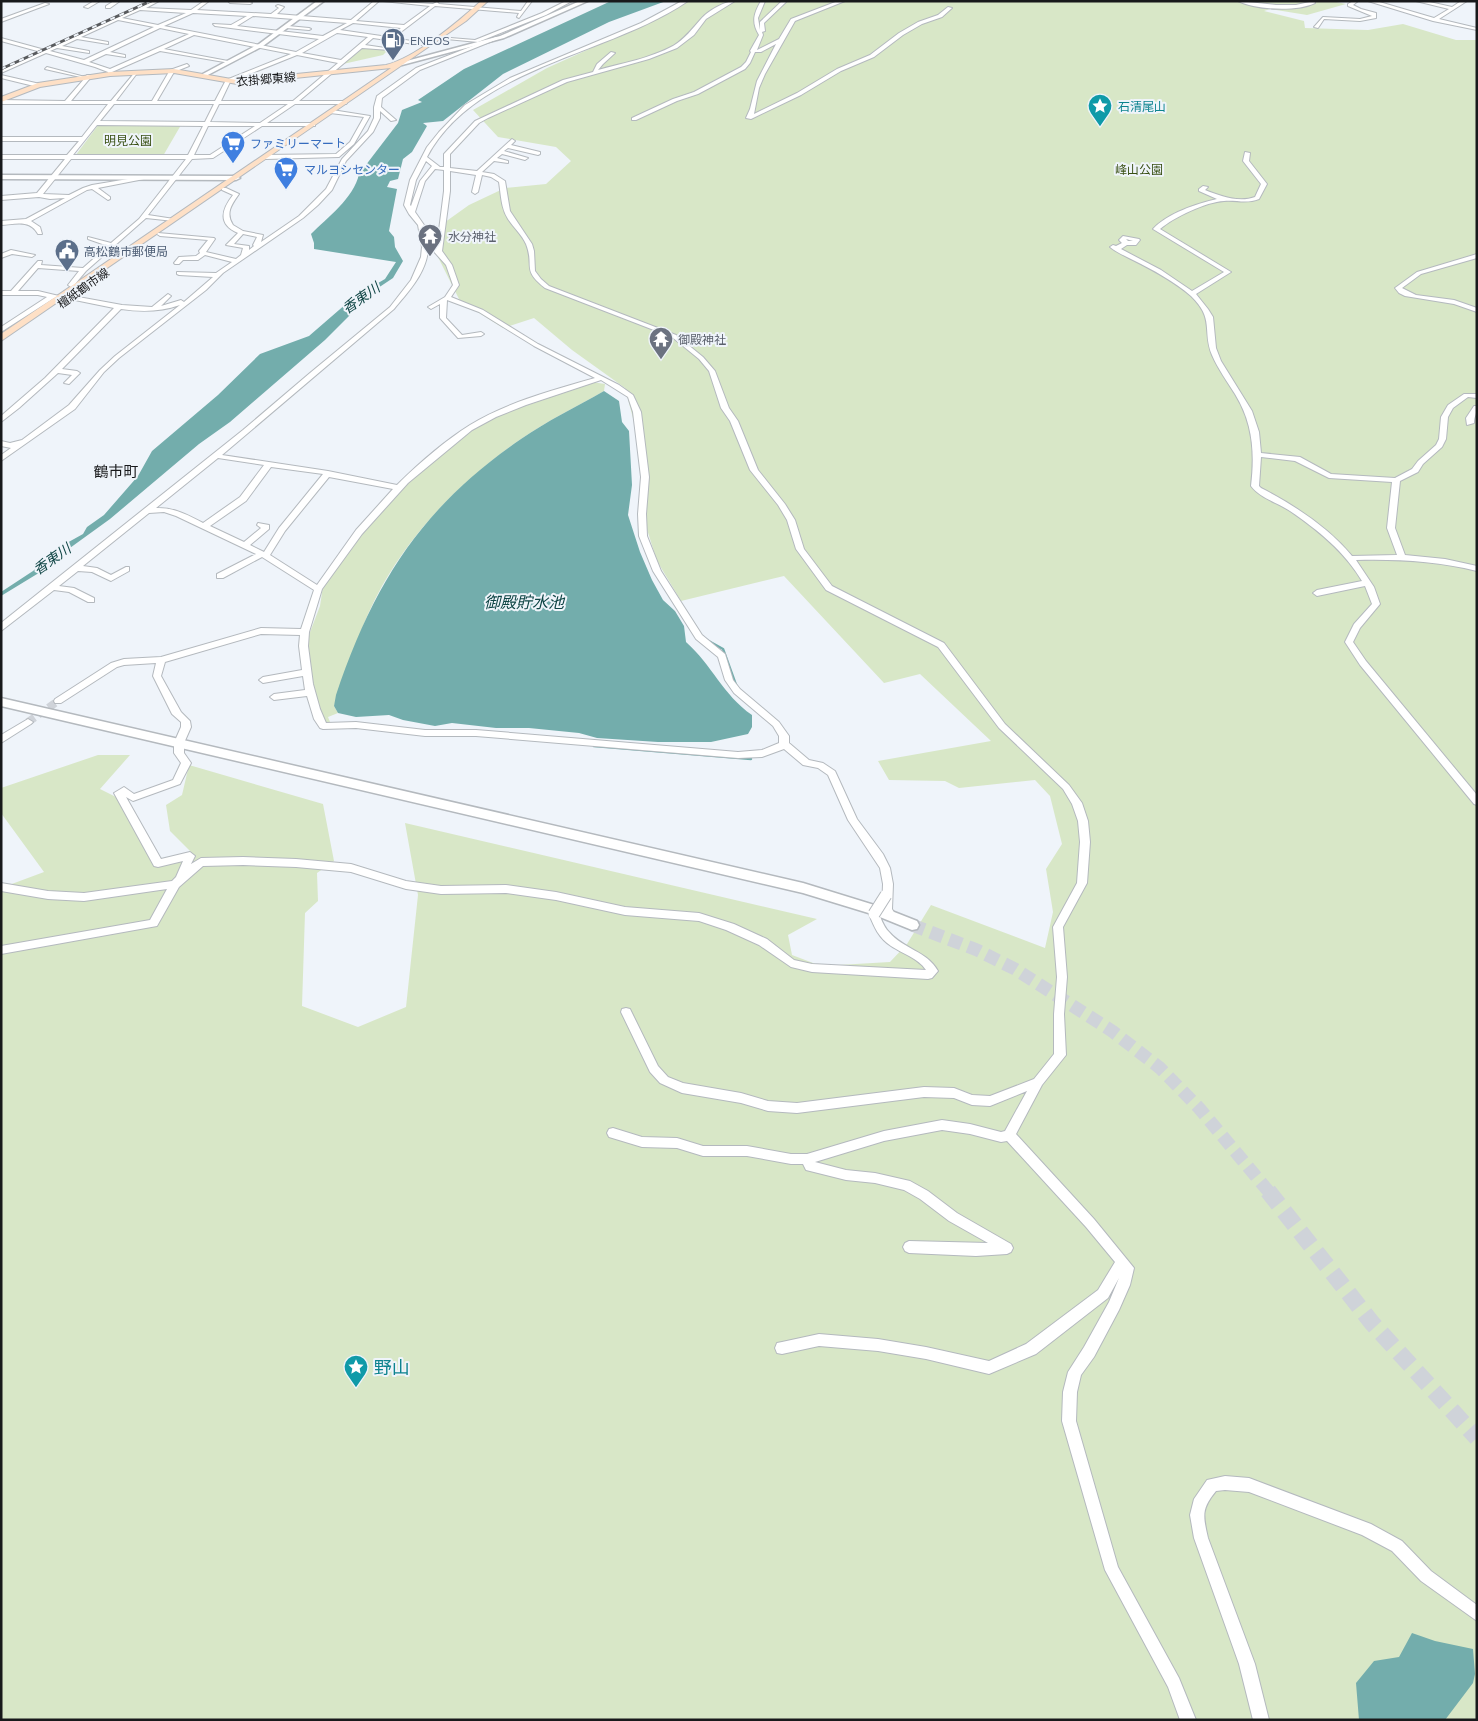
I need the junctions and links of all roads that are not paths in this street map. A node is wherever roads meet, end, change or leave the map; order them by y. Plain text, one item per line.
1 (118, 1) edge
2 (157, 1) edge
3 (207, 1) edge
4 (321, 1) edge
5 (377, 1) edge
6 (384, 1) edge
7 (485, 1) edge
8 (530, 1) edge
9 (570, 1) edge
10 (585, 1) edge
11 (686, 1) edge
12 (733, 1) edge
13 (763, 1) edge
14 (842, 1) edge
15 (1240, 1) edge
16 (1312, 1) edge
17 (1356, 1) edge
18 (1370, 1) edge
19 (1418, 1) edge
20 (1465, 1) edge
21 (230, 2) edge
22 (251, 2) edge
23 (784, 2) edge
24 (436, 3) edge
25 (831, 3) edge
26 (47, 4) dead end
27 (278, 6) dead end
28 (108, 7) dead end
29 (950, 8) dead end
30 (140, 9) junction
31 (478, 9) junction
32 (1453, 9) junction
33 (193, 11) junction
34 (522, 12) junction
35 (237, 13) junction
36 (253, 14) junction
37 (273, 15) junction
38 (303, 17) junction
39 (118, 19) junction
40 (1435, 20) junction
41 (1, 21) edge
42 (353, 21) junction
43 (215, 25) dead end
44 (160, 26) junction
45 (288, 27) junction
46 (406, 27) junction
47 (512, 27) junction
48 (1316, 27) dead end
49 (232, 28) junction
50 (309, 29) dead end
51 (1477, 29) edge
52 (336, 31) junction
53 (759, 31) junction
54 (196, 33) junction
55 (279, 33) junction
56 (371, 37) junction
57 (502, 37) junction
58 (77, 38) junction
59 (324, 38) junction
60 (438, 38) junction
61 (1, 39) edge
62 (389, 39) junction
63 (781, 40) junction
64 (106, 43) dead end
65 (261, 45) junction
66 (428, 45) junction
67 (58, 46) junction
68 (360, 46) junction
69 (159, 49) junction
70 (390, 49) dead end
71 (752, 51) junction
72 (87, 52) dead end
73 (104, 52) junction
74 (44, 53) junction
75 (298, 53) junction
76 (613, 53) dead end
77 (123, 56) dead end
78 (86, 61) junction
79 (228, 62) junction
80 (341, 62) junction
81 (402, 63) junction
82 (187, 65) dead end
83 (47, 68) dead end
84 (173, 71) junction
85 (1, 72) edge
86 (136, 72) junction
87 (595, 72) junction
88 (110, 73) junction
89 (329, 73) junction
90 (1, 76) edge
91 (202, 76) junction
92 (86, 77) junction
93 (228, 81) junction
94 (38, 85) junction
95 (1, 101) edge
96 (67, 102) junction
97 (112, 102) junction
98 (153, 103) junction
99 (216, 103) junction
100 (294, 103) junction
101 (344, 103) junction
102 (377, 108) junction
103 (332, 112) junction
104 (634, 119) dead end
105 (393, 120) dead end
106 (96, 123) junction
107 (206, 124) junction
108 (442, 124) dead end
109 (262, 125) junction
110 (313, 125) junction
111 (440, 132) junction
112 (1, 139) edge
113 (83, 139) junction
114 (512, 141) dead end
115 (506, 146) junction
116 (311, 151) dead end
117 (500, 152) junction
118 (1247, 153) dead end
119 (538, 154) dead end
120 (1, 157) edge
121 (69, 157) junction
122 (190, 157) junction
123 (266, 157) junction
124 (316, 158) junction
125 (425, 158) junction
126 (525, 158) dead end
127 (493, 159) junction
128 (506, 162) dead end
129 (435, 166) junction
130 (447, 170) junction
131 (479, 174) junction
132 (1, 177) edge
133 (52, 178) junction
134 (146, 178) junction
135 (174, 178) junction
136 (236, 178) junction
137 (92, 187) junction
138 (1205, 187) dead end
139 (224, 189) junction
140 (475, 192) dead end
141 (39, 195) junction
142 (70, 196) junction
143 (1, 198) edge
144 (108, 198) dead end
145 (1223, 199) junction
146 (411, 213) junction
147 (144, 216) junction
148 (172, 220) junction
149 (26, 221) junction
150 (1, 224) edge
151 (241, 233) junction
152 (40, 234) dead end
153 (160, 234) junction
154 (90, 238) dead end
155 (424, 239) junction
156 (1126, 244) dead end
157 (112, 245) junction
158 (252, 250) junction
159 (439, 251) junction
160 (204, 252) junction
161 (32, 255) dead end
162 (1, 256) edge
163 (244, 256) junction
164 (1477, 256) edge
165 (41, 260) dead end
166 (237, 261) junction
167 (177, 263) dead end
168 (35, 266) junction
169 (84, 270) junction
170 (179, 273) dead end
171 (218, 275) junction
172 (81, 286) junction
173 (1, 293) edge
174 (13, 294) junction
175 (1192, 294) junction
176 (168, 296) dead end
177 (195, 296) junction
178 (61, 297) junction
179 (446, 298) junction
180 (119, 307) junction
181 (431, 307) dead end
182 (155, 308) junction
183 (1477, 310) edge
184 (4, 333) edge
185 (480, 334) dead end
186 (1, 345) edge
187 (58, 371) junction
188 (601, 378) junction
189 (67, 383) dead end
190 (1477, 396) edge
191 (1477, 408) edge
192 (1, 412) edge
193 (10, 413) junction
194 (1, 420) edge
195 (1470, 423) dead end
196 (33, 437) junction
197 (1, 443) edge
198 (1259, 455) junction
199 (217, 456) junction
200 (1, 459) edge
201 (270, 464) junction
202 (327, 474) junction
203 (1396, 480) junction
204 (398, 488) junction
205 (170, 494) junction
206 (164, 510) junction
207 (149, 511) junction
208 (260, 525) dead end
209 (204, 526) junction
210 (245, 546) junction
211 (264, 555) junction
212 (1402, 557) junction
213 (1350, 558) junction
214 (75, 568) junction
215 (126, 569) dead end
216 (1477, 569) edge
217 (220, 576) dead end
218 (1367, 583) junction
219 (52, 587) junction
220 (318, 589) junction
221 (1316, 593) dead end
222 (91, 600) dead end
223 (1, 628) edge
224 (306, 632) junction
225 (161, 660) junction
226 (308, 672) junction
227 (263, 680) dead end
228 (311, 692) junction
229 (274, 698) dead end
230 (58, 701) tunnel mouth
231 (1, 702) edge
232 (28, 722) tunnel mouth
233 (1, 740) edge
234 (179, 744) junction
235 (784, 744) junction
236 (1477, 802) edge
237 (178, 882) junction
238 (1, 887) edge
239 (886, 895) junction
240 (891, 916) junction
241 (912, 925) tunnel mouth
242 (1, 950) edge
243 (626, 1012) dead end
244 (1038, 1082) junction
245 (613, 1133) dead end
246 (1009, 1135) junction
247 (807, 1159) junction
248 (909, 1247) dead end
249 (1122, 1262) junction
250 (782, 1348) dead end
251 (1477, 1614) edge
252 (1188, 1720) edge
253 (1260, 1720) edge

1 - 28 street
2 - 30 street
3 - 33 street
4 - 38 street
5 - 42 street
6 - 24 street
7 - 31 main road, 衣掛郷東線
8 - 34 street
9 - 47 street
10 - 57 street
11 - 111 street
12 - 87 street
13 - 53 street
14 - 25 street
15 - 16 street
17 - 48 street
18 - 40 street
19 - 32 street
20 - 32 street
21 - 22 street
22 - 35 street
23 - 53 street
24 - 31 street
24 - 46 street
25 - 63 street
26 - 41 street
27 - 37 street
29 - 63 street
30 - 33 street
30 - 39 street
31 - 34 street
31 - 60 main road, 衣掛郷東線
32 - 40 street
33 - 35 street
33 - 44 street
34 - 47 street
35 - 36 street
36 - 37 street
36 - 49 street
37 - 38 street
38 - 42 street
38 - 45 street
39 - 44 street
39 - 58 street
40 - 51 street
42 - 46 street
42 - 52 street
43 - 49 street
44 - 54 street
44 - 73 street
45 - 50 street
45 - 55 street
46 - 62 street
47 - 60 street
49 - 55 street
52 - 56 street
52 - 59 street
53 - 71 street
54 - 65 street
54 - 69 street
55 - 59 street
55 - 65 street
56 - 62 street
56 - 68 street
57 - 81 street
57 - 102 street
58 - 64 street
58 - 67 street
59 - 75 street
60 - 66 main road, 衣掛郷東線
61 - 74 street
62 - 66 street
63 - 71 street
65 - 75 street
65 - 79 street
66 - 81 main road, 衣掛郷東線
67 - 72 street
67 - 74 street
68 - 70 street
68 - 80 street
69 - 79 street
69 - 88 street
71 - 104 street
73 - 77 street
73 - 78 street
74 - 78 street
74 - 85 street
75 - 80 street
75 - 93 street
76 - 87 street
78 - 88 street
79 - 91 street
80 - 89 street
81 - 89 main road, 衣掛郷東線
81 - 101 main road, 檀紙鶴市線
82 - 84 street
83 - 92 street
84 - 86 main road, 衣掛郷東線
84 - 91 main road, 衣掛郷東線
84 - 98 street
86 - 88 main road, 衣掛郷東線
86 - 97 street
87 - 130 street
88 - 92 main road, 衣掛郷東線
89 - 93 main road, 衣掛郷東線
89 - 100 street
90 - 94 street
91 - 93 main road, 衣掛郷東線
92 - 94 main road, 衣掛郷東線
92 - 96 street
93 - 99 street
94 - 95 main road, 衣掛郷東線
95 - 96 street
96 - 97 street
97 - 98 street
97 - 106 street
98 - 99 street
99 - 100 street
99 - 107 street
100 - 101 street
100 - 109 street
101 - 103 main road, 檀紙鶴市線
102 - 105 street
102 - 158 street
103 - 110 main road, 檀紙鶴市線
103 - 124 street
106 - 107 street
106 - 113 street
107 - 109 street
107 - 122 street
108 - 111 street
109 - 110 street
109 - 122 street
110 - 123 main road, 檀紙鶴市線
111 - 125 street
112 - 113 street
113 - 121 street
114 - 115 street
115 - 117 street
115 - 119 street
116 - 124 street
117 - 126 street
117 - 127 street
118 - 145 street
120 - 121 street
121 - 122 street
121 - 133 street
122 - 135 street
123 - 124 street
123 - 136 main road, 檀紙鶴市線
125 - 129 street
125 - 146 street
127 - 128 street
127 - 131 street
129 - 130 street
129 - 146 street
130 - 131 street
130 - 159 street
131 - 140 street
131 - 244 street
132 - 133 street
133 - 134 street
133 - 141 street
134 - 135 street
134 - 137 street
135 - 136 street
135 - 147 street
136 - 139 main road, 檀紙鶴市線
136 - 148 main road, 檀紙鶴市線
137 - 142 street
137 - 144 street
138 - 145 street
139 - 151 street
139 - 153 main road, 檀紙鶴市線
141 - 142 street
141 - 143 street
142 - 149 street
145 - 175 street
146 - 155 street
147 - 148 street
147 - 157 street
148 - 172 main road, 檀紙鶴市線
149 - 150 street
149 - 152 street
151 - 158 street
151 - 163 street
153 - 160 street
153 - 172 main road, 檀紙鶴市線
154 - 157 street
155 - 159 street
155 - 199 street
156 - 175 street
157 - 169 street
158 - 163 street
159 - 179 street
160 - 166 street
160 - 167 street
161 - 162 street
163 - 166 street
164 - 183 street
165 - 168 street
166 - 171 street
168 - 169 street
168 - 174 street
169 - 172 street
170 - 171 street
171 - 177 street
172 - 178 main road, 檀紙鶴市線
173 - 174 street
174 - 178 street
175 - 198 street
176 - 182 street
177 - 182 street
177 - 196 street
178 - 180 street
178 - 184 main road, 檀紙鶴市線
178 - 186 main road, 檀紙鶴市線
179 - 181 street
179 - 185 street
179 - 188 street
180 - 182 street
180 - 187 street
187 - 189 street
187 - 193 street
188 - 204 street
188 - 235 street
190 - 203 street
191 - 195 street
192 - 193 street
193 - 194 street
196 - 197 street
196 - 200 street
198 - 203 street
198 - 213 street
199 - 201 street
199 - 205 street
201 - 202 street
201 - 209 street
202 - 204 street
202 - 211 street
203 - 212 street
204 - 220 street
205 - 206 street
205 - 207 street
206 - 207 street
206 - 209 street
207 - 214 street
208 - 210 street
209 - 210 street
210 - 211 street
211 - 217 street
211 - 220 street
212 - 213 street
212 - 216 street
213 - 218 street
214 - 215 street
214 - 219 street
218 - 221 street
218 - 236 street
219 - 222 street
219 - 223 street
220 - 224 street
224 - 225 street
224 - 226 street
225 - 230 street
225 - 234 street
226 - 227 street
226 - 228 street
228 - 229 street
228 - 235 street
231 - 234 street
232 - 233 street
234 - 237 street
234 - 240 street
235 - 239 street
237 - 238 street
237 - 239 street, bridge
237 - 242 street
239 - 240 street
240 - 241 street
243 - 244 street
244 - 246 street
245 - 247 street
246 - 247 street
246 - 249 street
247 - 248 street
249 - 250 street
249 - 252 street
251 - 253 street

